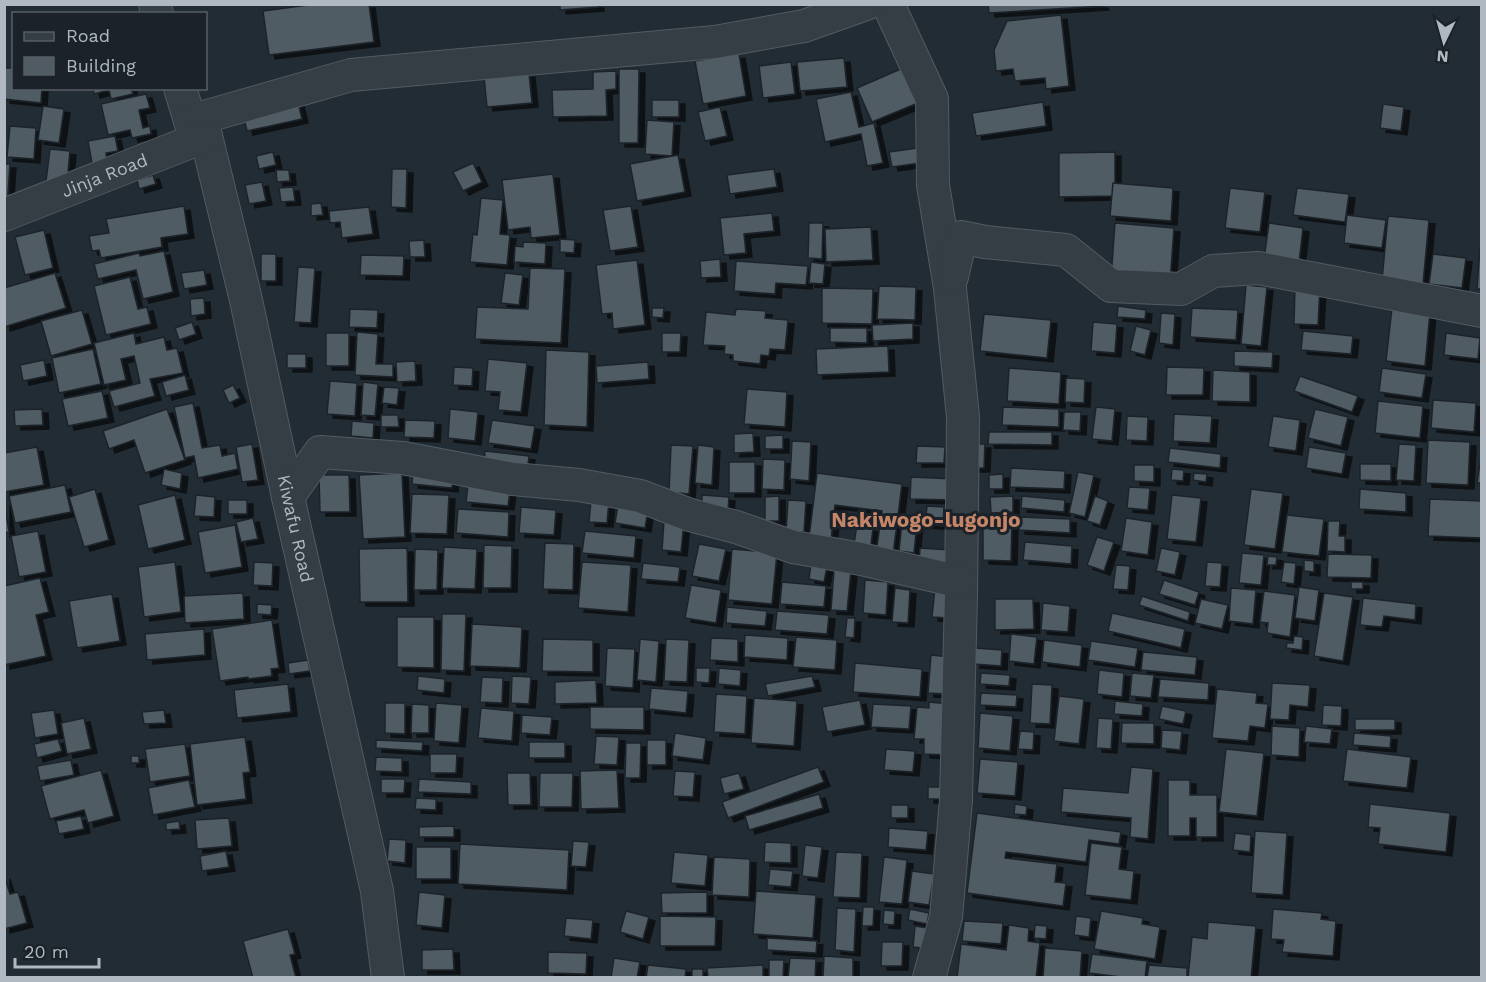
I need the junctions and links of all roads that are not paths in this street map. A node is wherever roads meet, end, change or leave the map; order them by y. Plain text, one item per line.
1 (866, 4) edge
2 (888, 4) edge
3 (181, 90) edge
4 (198, 129) junction
5 (4, 215) edge
6 (950, 288) junction
7 (1482, 311) edge
8 (288, 497) junction
9 (961, 582) junction
10 (388, 978) edge
11 (929, 978) edge

1 - 4 street, Jinja Road
2 - 6 street
3 - 4 street, Kiwafu Road
4 - 5 street, Jinja Road
4 - 8 street, Kiwafu Road
6 - 7 street
6 - 9 street
8 - 9 street
8 - 10 street, Kiwafu Road
9 - 11 street

